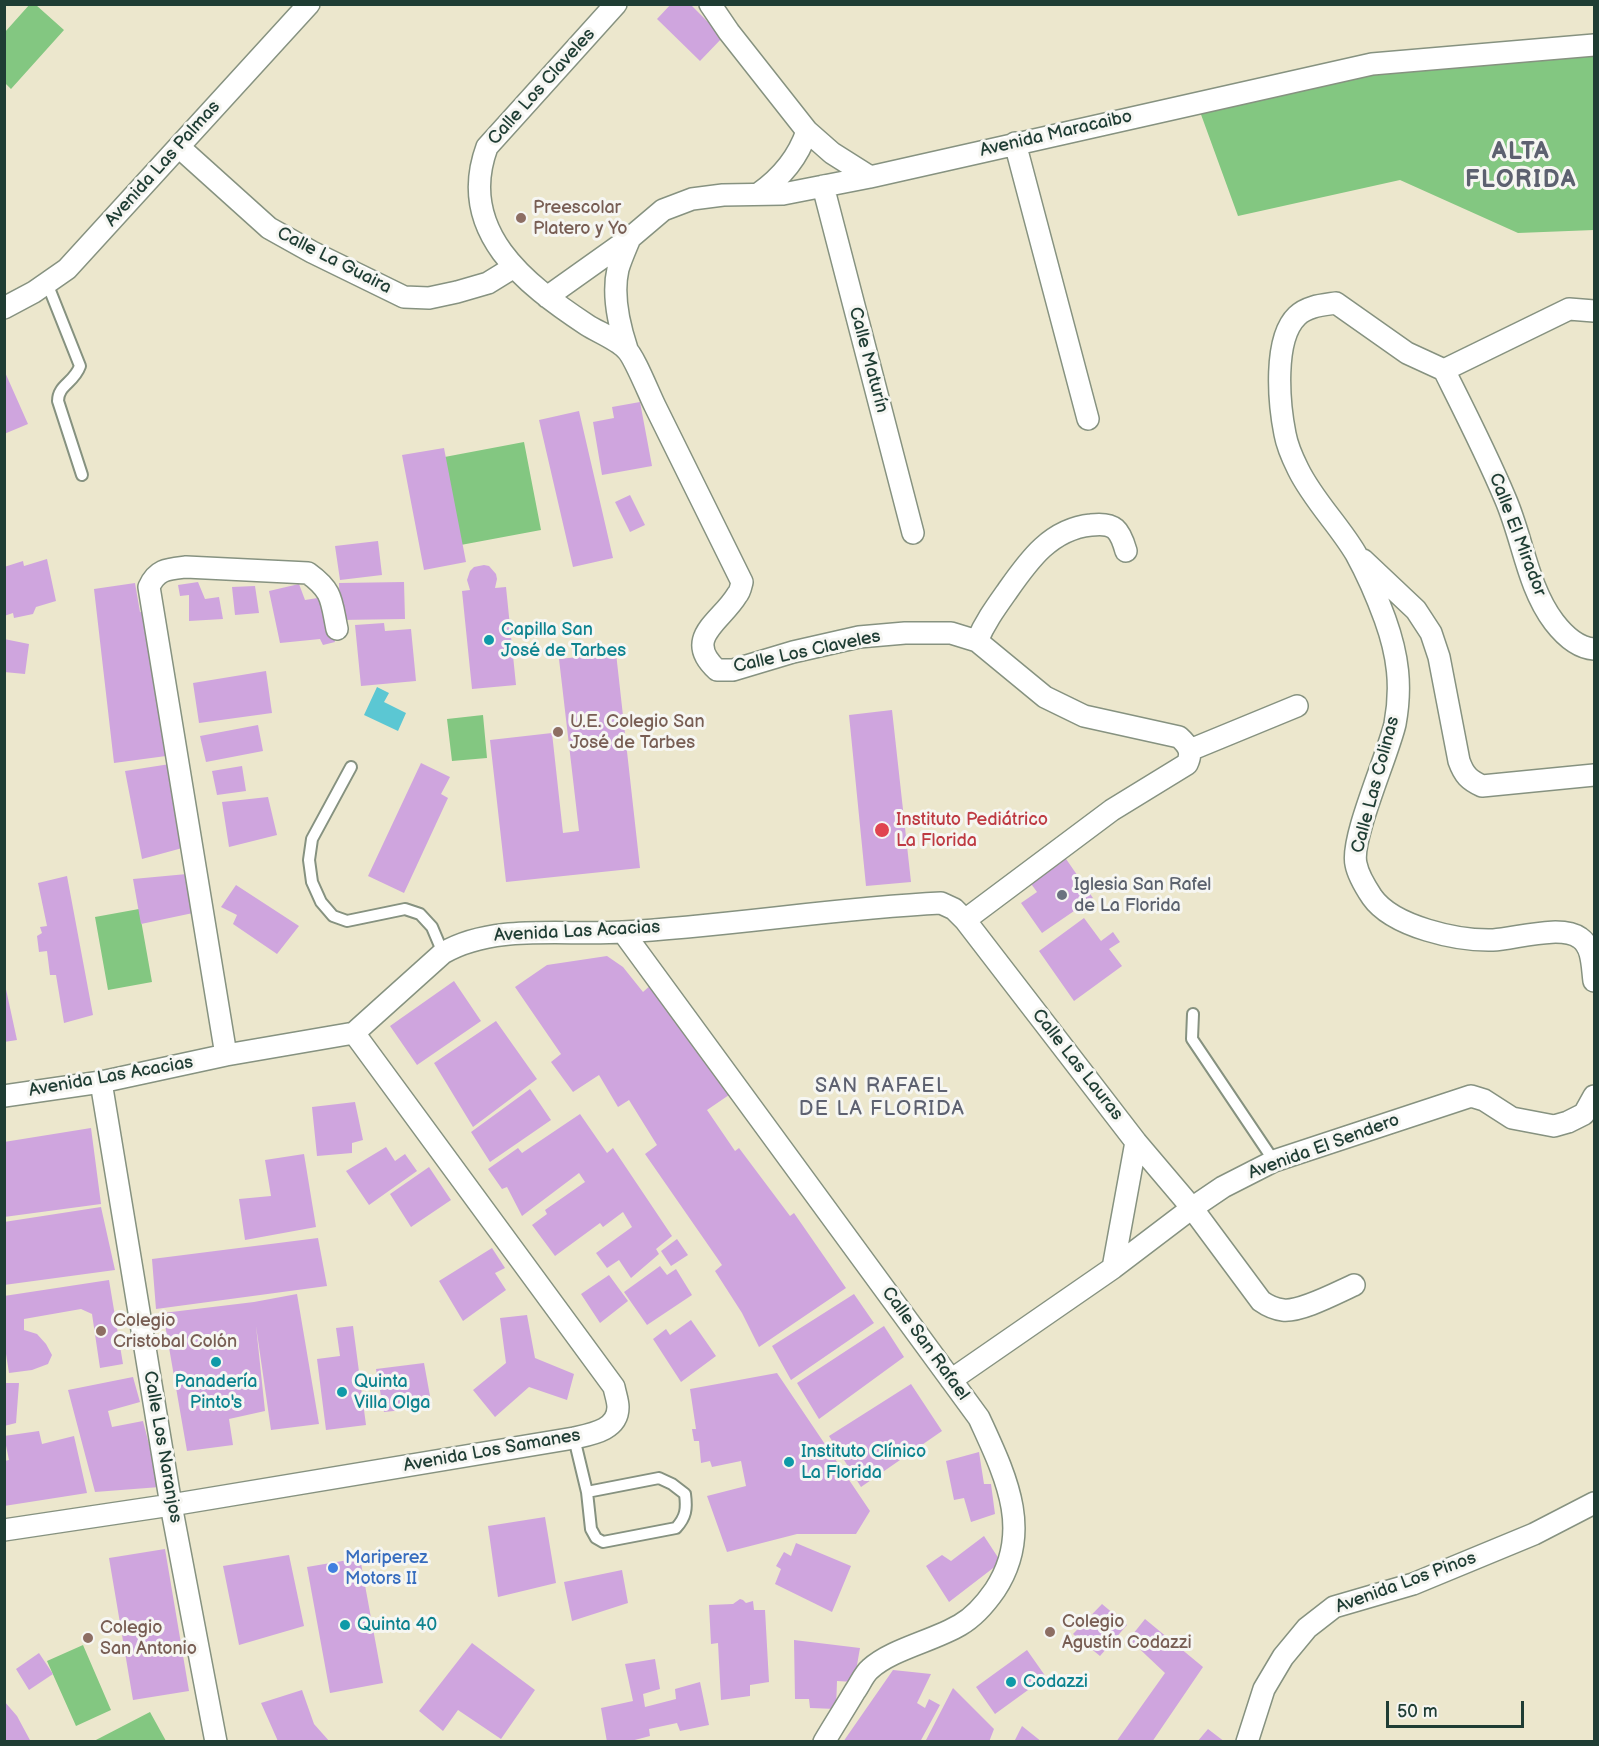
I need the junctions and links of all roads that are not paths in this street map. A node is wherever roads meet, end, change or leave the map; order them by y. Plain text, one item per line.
1 (309, 4) edge
2 (616, 4) edge
3 (710, 4) edge
4 (1594, 45) edge
5 (807, 131) junction
6 (1015, 143) junction
7 (179, 147) junction
8 (870, 177) junction
9 (823, 186) junction
10 (758, 194) junction
11 (630, 238) junction
12 (514, 267) junction
13 (47, 283) junction
14 (547, 297) junction
15 (4, 308) edge
16 (1594, 311) edge
17 (627, 349) junction
18 (1444, 370) junction
19 (1088, 419) dead end
20 (82, 475) dead end
21 (914, 533) dead end
22 (1126, 551) dead end
23 (1356, 554) junction
24 (337, 629) dead end
25 (977, 641) junction
26 (1594, 649) edge
27 (1297, 706) dead end
28 (1190, 750) junction
29 (351, 767) dead end
30 (1594, 775) edge
31 (965, 920) junction
32 (623, 932) junction
33 (444, 953) junction
34 (1594, 981) edge
35 (1193, 1014) dead end
36 (354, 1033) junction
37 (226, 1055) junction
38 (101, 1082) junction
39 (4, 1096) edge
40 (1594, 1096) edge
41 (1136, 1142) junction
42 (1274, 1161) junction
43 (1192, 1208) junction
44 (1113, 1268) junction
45 (1354, 1286) dead end
46 (951, 1380) junction
47 (574, 1438) junction
48 (587, 1492) junction
49 (1594, 1503) edge
50 (171, 1505) junction
51 (4, 1530) edge
52 (216, 1742) edge
53 (824, 1742) edge
54 (1247, 1742) edge

1 - 7 street, Avenida Las Palmas
2 - 12 street, Calle Los Claveles
3 - 5 street
4 - 6 street, Avenida Maracaibo
5 - 8 street
5 - 10 street
6 - 8 street, Avenida Maracaibo
6 - 19 street
7 - 12 street, Calle La Guaira
7 - 13 street, Avenida Las Palmas
8 - 9 street, Avenida Maracaibo
9 - 10 street, Avenida Maracaibo
9 - 21 street, Calle Maturín
10 - 11 street, Avenida Maracaibo
11 - 14 street, Avenida Maracaibo
11 - 17 street
12 - 14 street, Calle Los Claveles
13 - 15 street, Avenida Las Palmas
13 - 20 lane
14 - 17 street, Calle Los Claveles
16 - 18 street
17 - 25 street, Calle Los Claveles
18 - 23 street, Calle Las Colinas
18 - 26 street, Calle El Mirador
22 - 25 street
23 - 30 street
23 - 34 street, Calle Las Colinas
24 - 37 street
25 - 28 street, Calle Los Claveles
27 - 28 street
28 - 31 street
29 - 33 lane
31 - 32 street, Avenida Las Acacias
31 - 41 street, Calle Las Lauras
32 - 33 street, Avenida Las Acacias
32 - 46 street, Calle San Rafael
33 - 36 street, Avenida Las Acacias
35 - 42 lane
36 - 37 street, Avenida Las Acacias
36 - 47 street, Avenida Los Samanes
37 - 38 street, Avenida Las Acacias
38 - 39 street, Avenida Las Acacias
38 - 50 street, Calle Los Naranjos
40 - 42 street, Avenida El Sendero
41 - 43 street, Calle Las Lauras
41 - 44 street
42 - 43 street, Avenida El Sendero
43 - 44 street, Avenida El Sendero
43 - 45 street, Calle Las Lauras
44 - 46 street, Avenida El Sendero
46 - 53 street, Calle San Rafael
47 - 48 lane
47 - 50 street, Avenida Los Samanes
48 - 48 lane
49 - 54 street, Avenida Los Pinos
50 - 51 street, Avenida Los Samanes
50 - 52 street, Calle Los Naranjos

